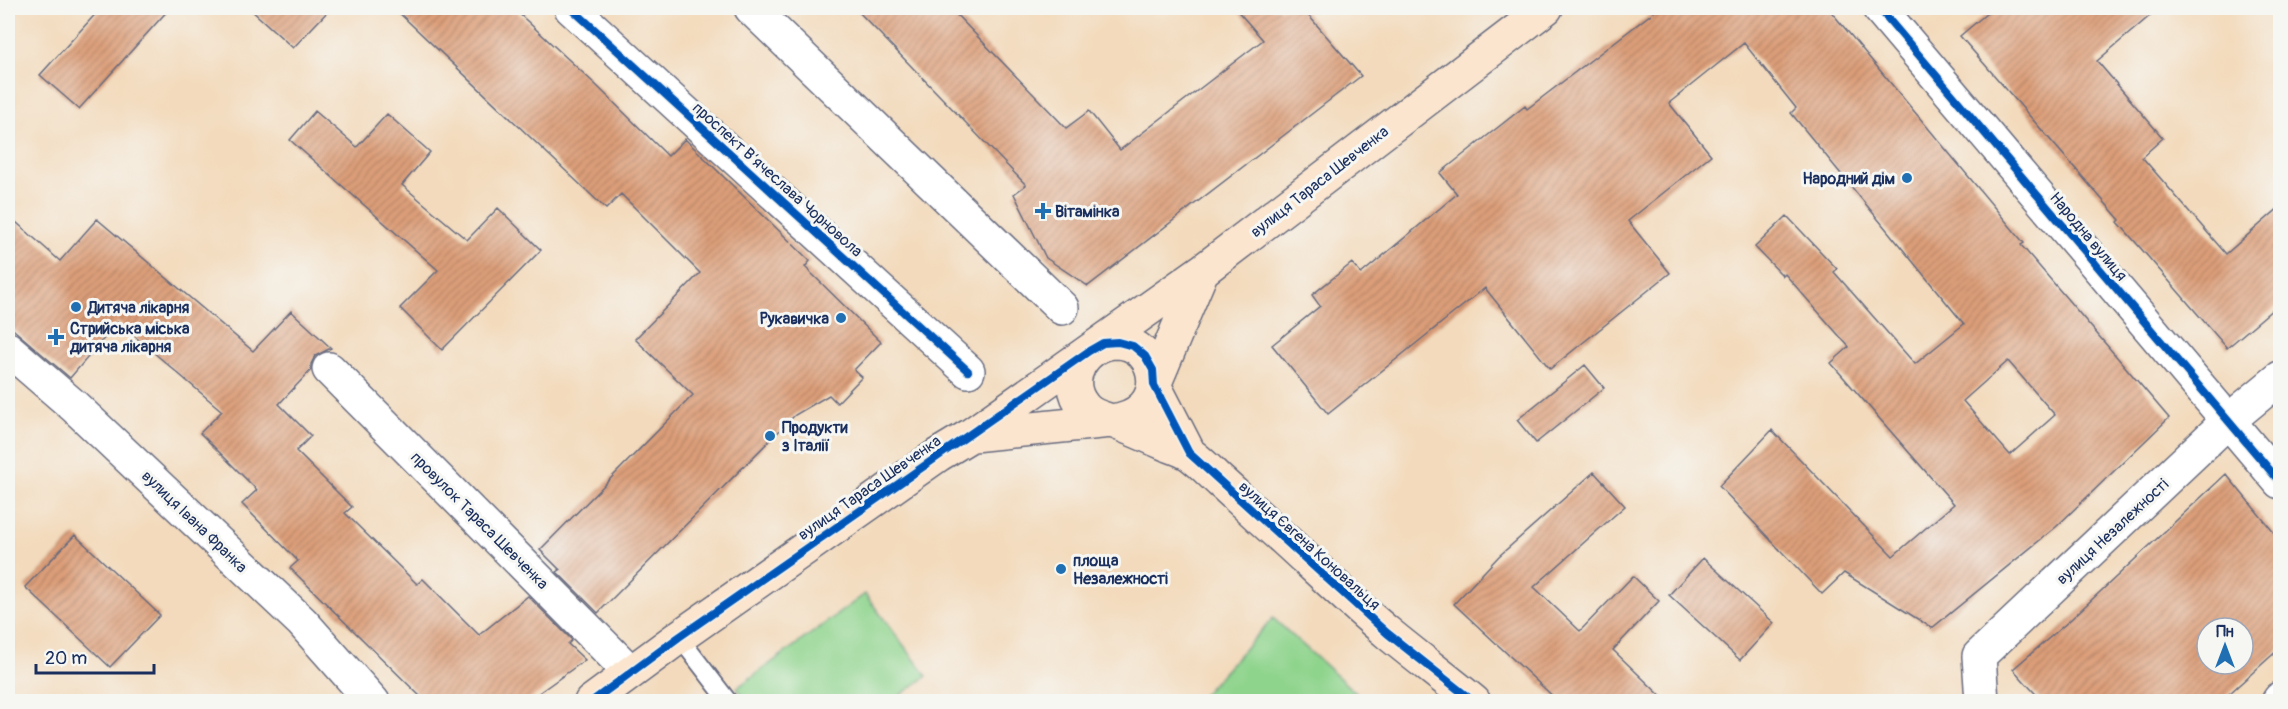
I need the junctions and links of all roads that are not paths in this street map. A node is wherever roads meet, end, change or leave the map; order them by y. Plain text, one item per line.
1 (571, 8) edge
2 (751, 8) edge
3 (1546, 8) edge
4 (1878, 8) edge
5 (1202, 271) junction
6 (1062, 308) dead end
7 (8, 349) edge
8 (1089, 351) junction
9 (329, 369) dead end
10 (968, 370) dead end
11 (2280, 378) edge
12 (1154, 385) junction
13 (1111, 421) junction
14 (2228, 421) junction
15 (971, 435) junction
16 (1189, 453) junction
17 (2280, 482) edge
18 (679, 637) junction
19 (630, 672) junction
20 (373, 702) edge
21 (591, 702) edge
22 (729, 702) edge
23 (1474, 702) edge
24 (1982, 702) edge

1 - 10 street, проспект Вʼячеслава Чорновола
2 - 6 street
3 - 5 main road, вулиця Тараса Шевченка
4 - 14 street, Народна вулиця
5 - 8 main road, вулиця Тараса Шевченка
5 - 12 main road
7 - 20 street, вулиця Івана Франка
8 - 12 main road, вулиця Тараса Шевченка
8 - 13 main road, вулиця Тараса Шевченка
8 - 15 main road, вулиця Тараса Шевченка
9 - 19 street, провулок Тараса Шевченка
11 - 14 street, вулиця Незалежності
12 - 13 main road
12 - 16 main road, вулиця Євгена Коновальця
13 - 15 main road, вулиця Євгена Коновальця
13 - 16 main road, вулиця Євгена Коновальця
14 - 17 street, Народна вулиця
14 - 24 street, вулиця Незалежності
15 - 18 main road, вулиця Тараса Шевченка
16 - 23 main road, вулиця Євгена Коновальця
18 - 19 main road, вулиця Тараса Шевченка
18 - 22 lane
19 - 21 main road, вулиця Тараса Шевченка

